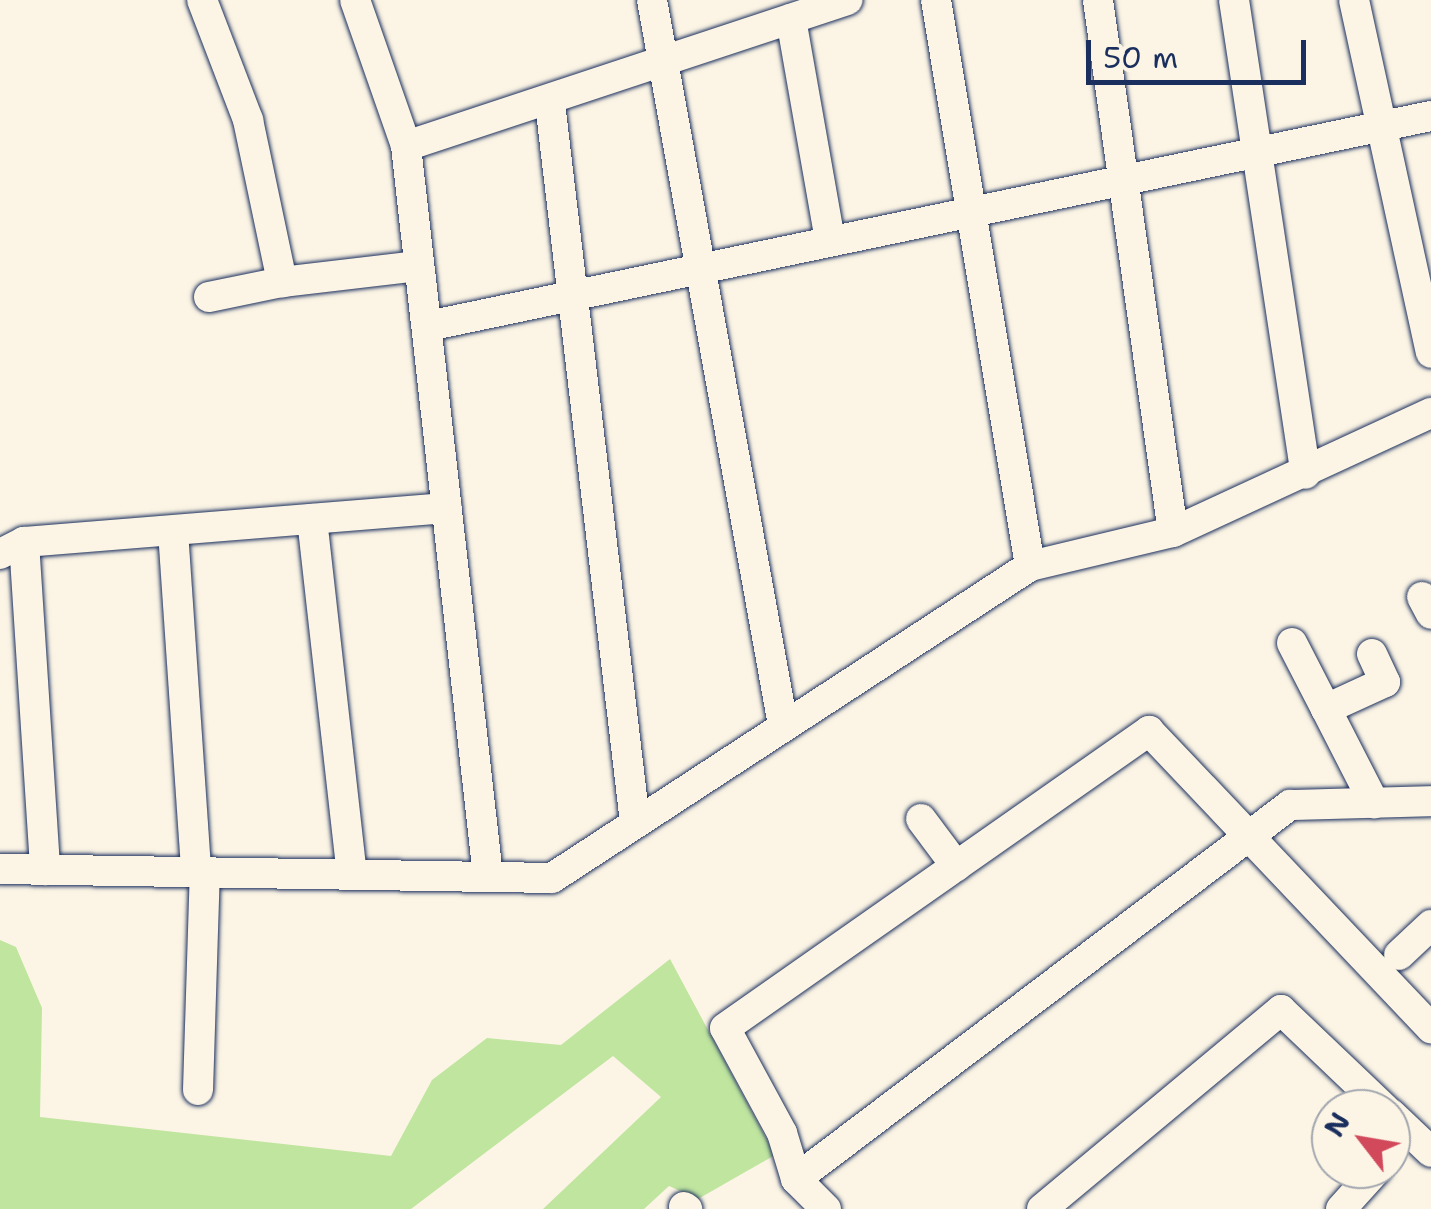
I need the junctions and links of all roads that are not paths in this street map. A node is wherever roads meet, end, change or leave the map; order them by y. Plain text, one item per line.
1 (202, 0) edge
2 (355, 0) edge
3 (652, 0) edge
4 (848, 0) edge
5 (936, 0) edge
6 (1098, 0) edge
7 (1234, 0) edge
8 (1354, 0) edge
9 (791, 20) junction
10 (668, 61) junction
11 (550, 104) junction
12 (1431, 116) edge
13 (1383, 125) junction
14 (406, 146) junction
15 (1258, 150) junction
16 (1125, 179) junction
17 (972, 212) junction
18 (830, 241) junction
19 (418, 266) junction
20 (702, 267) junction
21 (282, 282) junction
22 (209, 297) dead end
23 (572, 298) junction
24 (428, 326) junction
25 (1431, 352) edge
26 (1431, 413) edge
27 (1306, 474) junction
28 (447, 508) junction
29 (312, 519) junction
30 (173, 531) junction
31 (1172, 532) junction
32 (12, 548) edge
33 (1030, 566) junction
34 (1292, 643) dead end
35 (1372, 654) dead end
36 (1326, 709) junction
37 (783, 725) junction
38 (1431, 802) edge
39 (1374, 803) junction
40 (921, 819) dead end
41 (634, 822) junction
42 (1251, 834) junction
43 (956, 866) junction
44 (0, 869) edge
45 (45, 870) junction
46 (201, 872) junction
47 (352, 874) junction
48 (488, 876) junction
49 (1431, 926) edge
50 (1400, 955) dead end
51 (1431, 1028) edge
52 (1364, 1089) edge
53 (198, 1090) dead end
54 (796, 1179) junction
55 (1359, 1189) edge
56 (826, 1209) edge
57 (1042, 1209) edge
58 (1341, 1209) edge

1 - 21 street
2 - 14 street
3 - 10 street
4 - 9 street
5 - 17 street
6 - 16 street
7 - 15 street
8 - 13 street
9 - 10 street
9 - 18 street
10 - 11 street
10 - 20 street
11 - 14 street
11 - 23 street
12 - 13 street
13 - 15 street
13 - 25 street
14 - 19 street
15 - 16 street
15 - 27 street
16 - 17 street
16 - 31 street
17 - 18 street
17 - 33 street
18 - 20 street
19 - 21 street
19 - 24 street
20 - 23 street
20 - 37 street
21 - 22 street
23 - 24 street
23 - 41 street
24 - 28 street
26 - 27 street
27 - 31 street
28 - 29 street
28 - 48 street
29 - 30 street
29 - 47 street
30 - 32 street
30 - 46 street
31 - 33 street
32 - 45 street
33 - 37 street
34 - 36 street
35 - 36 street
36 - 39 street
37 - 41 street
38 - 39 street
39 - 42 street
40 - 43 street
41 - 48 street
42 - 43 street
42 - 51 street
42 - 54 street
43 - 54 street
44 - 45 street
45 - 46 street
46 - 47 street
46 - 53 street
47 - 48 street
49 - 50 street
52 - 57 street
54 - 56 street
55 - 58 street

